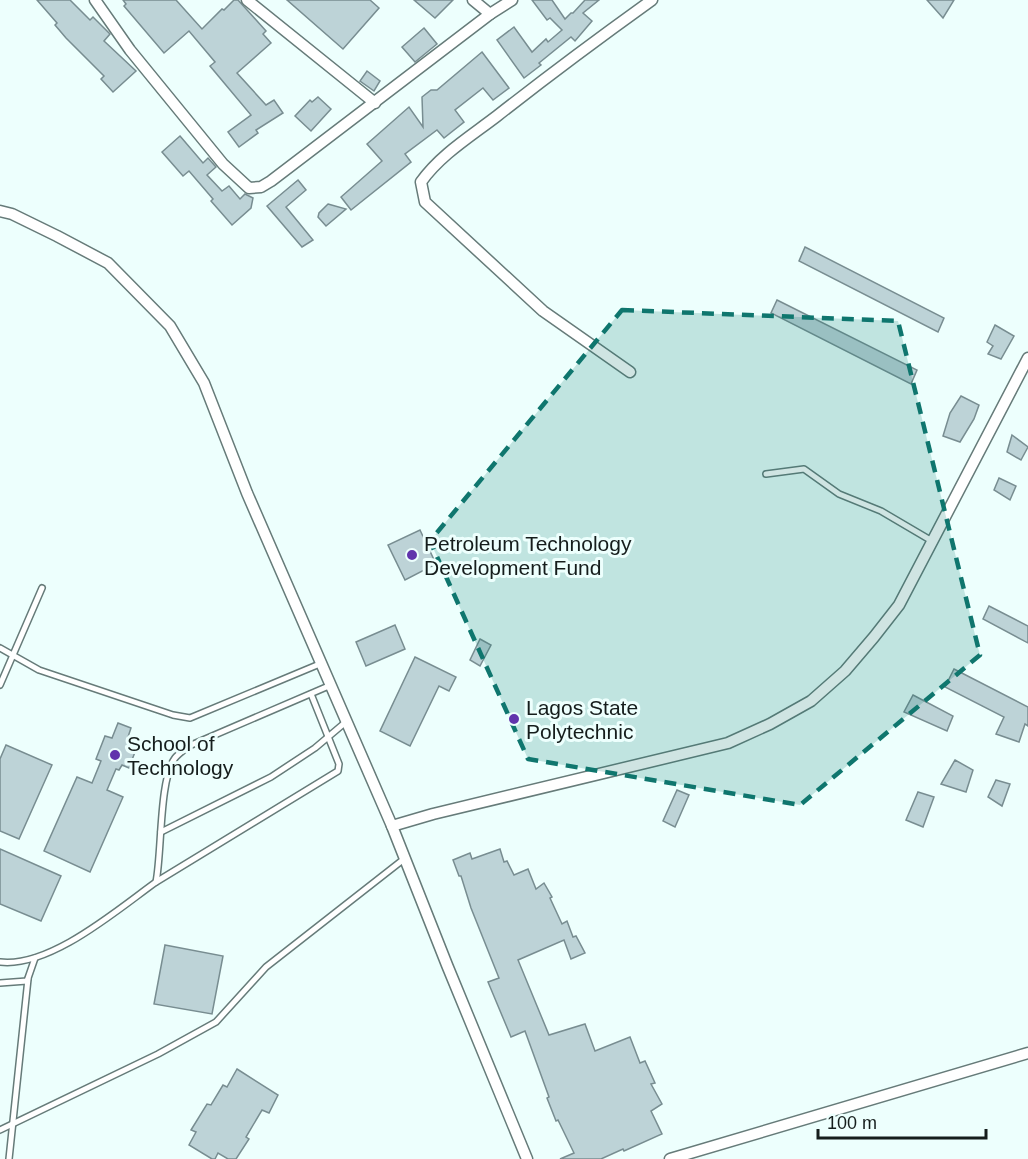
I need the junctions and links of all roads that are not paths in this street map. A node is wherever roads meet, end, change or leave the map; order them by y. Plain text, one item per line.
1 (95, 0) edge
2 (247, 0) edge
3 (473, 0) edge
4 (512, 0) edge
5 (652, 0) edge
6 (490, 14) junction
7 (375, 103) junction
8 (0, 211) edge
9 (1028, 358) edge
10 (630, 372) dead end
11 (766, 474) dead end
12 (932, 542) junction
13 (42, 588) dead end
14 (0, 648) edge
15 (12, 656) junction
16 (322, 663) junction
17 (0, 685) edge
18 (331, 685) junction
19 (311, 694) junction
20 (346, 721) junction
21 (328, 737) junction
22 (392, 826) junction
23 (161, 831) junction
24 (405, 859) junction
25 (156, 882) junction
26 (35, 958) junction
27 (0, 962) edge
28 (28, 978) junction
29 (0, 983) edge
30 (1028, 1053) edge
31 (12, 1124) junction
32 (0, 1130) edge
33 (9, 1159) edge
34 (527, 1159) edge
35 (670, 1159) edge

1 - 7 street
2 - 7 street
3 - 6 street
4 - 6 street
5 - 10 street
6 - 7 street
8 - 16 street
9 - 12 street
11 - 12 lane
12 - 22 street
13 - 15 lane
14 - 15 lane
15 - 16 lane
15 - 17 lane
16 - 18 street
18 - 19 lane
18 - 20 street
19 - 21 lane
19 - 23 lane
20 - 21 lane
20 - 22 street
21 - 23 lane
21 - 25 lane
22 - 24 street
23 - 25 lane
24 - 31 lane
24 - 34 street
25 - 26 lane
26 - 27 lane
26 - 28 lane
28 - 29 lane
28 - 31 lane
30 - 35 street
31 - 32 lane
31 - 33 lane

